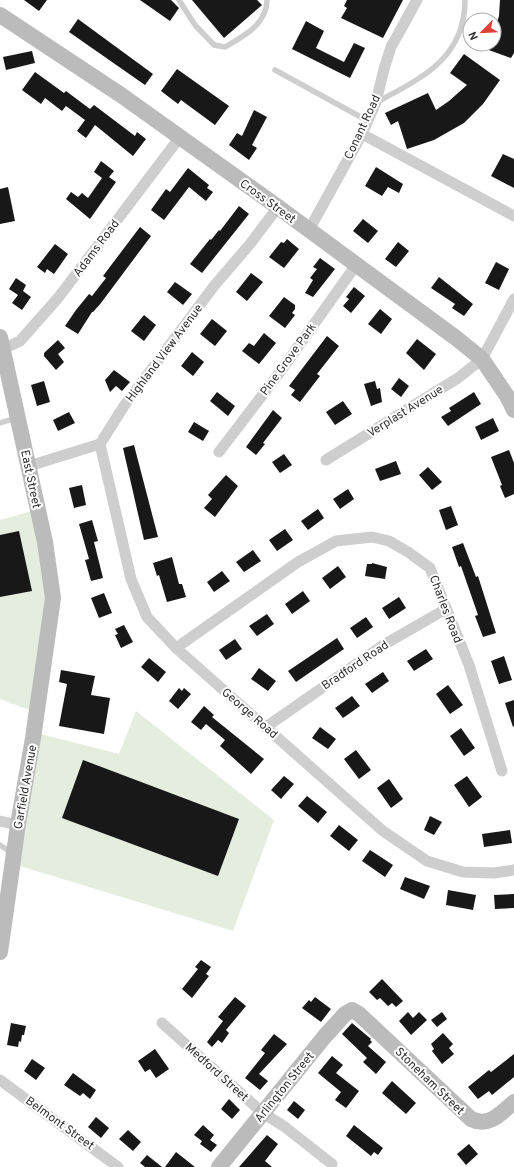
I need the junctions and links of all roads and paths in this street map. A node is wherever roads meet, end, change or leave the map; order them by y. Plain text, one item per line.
1 (179, 0) edge
2 (266, 0) edge
3 (417, 0) edge
4 (465, 0) edge
5 (0, 15) edge
6 (275, 70) dead end
7 (376, 102) junction
8 (368, 121) junction
9 (362, 134) junction
10 (180, 138) junction
11 (278, 207) junction
12 (514, 216) edge
13 (309, 230) junction
14 (356, 265) junction
15 (514, 299) edge
16 (1, 343) edge
17 (482, 359) junction
18 (514, 410) edge
19 (18, 417) junction
20 (0, 422) edge
21 (100, 444) junction
22 (219, 452) dead end
23 (326, 460) dead end
24 (29, 466) junction
25 (446, 609) junction
26 (50, 622) joint
27 (176, 648) junction
28 (266, 727) junction
29 (502, 771) dead end
30 (0, 821) edge
31 (18, 825) junction
32 (0, 845) edge
33 (14, 854) junction
34 (514, 870) edge
35 (0, 952) edge
36 (352, 1010) joint
37 (162, 1022) dead end
38 (0, 1080) edge
39 (514, 1102) edge
40 (262, 1113) junction
41 (332, 1164) dead end
42 (118, 1167) edge
43 (219, 1167) edge

1 - 2 lane
3 - 7 street, Conant Road
4 - 7 lane
5 - 10 street, Cross Street
6 - 8 lane
7 - 8 street, Conant Road
8 - 9 street, Conant Road
9 - 12 street
9 - 13 street, Conant Road
10 - 11 street, Cross Street
10 - 16 street, Adams Road
11 - 13 street, Cross Street
11 - 21 street, Highland View Avenue
13 - 14 street, Cross Street
14 - 17 street, Cross Street
14 - 22 street, Pine Grove Park
15 - 17 street
16 - 19 street, East Street
17 - 18 street, Cross Street
17 - 23 street, Verplast Avenue
19 - 20 lane
19 - 24 street, East Street
21 - 24 street
21 - 27 street, George Road
24 - 26 street, East Street
25 - 27 street, Charles Road
25 - 28 street, Bradford Road
25 - 29 street, Charles Road
26 - 31 street, Garfield Avenue
27 - 28 street, George Road
28 - 34 street, George Road
30 - 31 street
31 - 33 street, Garfield Avenue
32 - 33 lane
33 - 35 street, Garfield Avenue
36 - 39 street, Stoneham Street
36 - 40 street, Arlington Street
37 - 40 street, Medford Street
38 - 42 street, Belmont Street
40 - 41 street, Medford Street
40 - 43 street, Arlington Street

